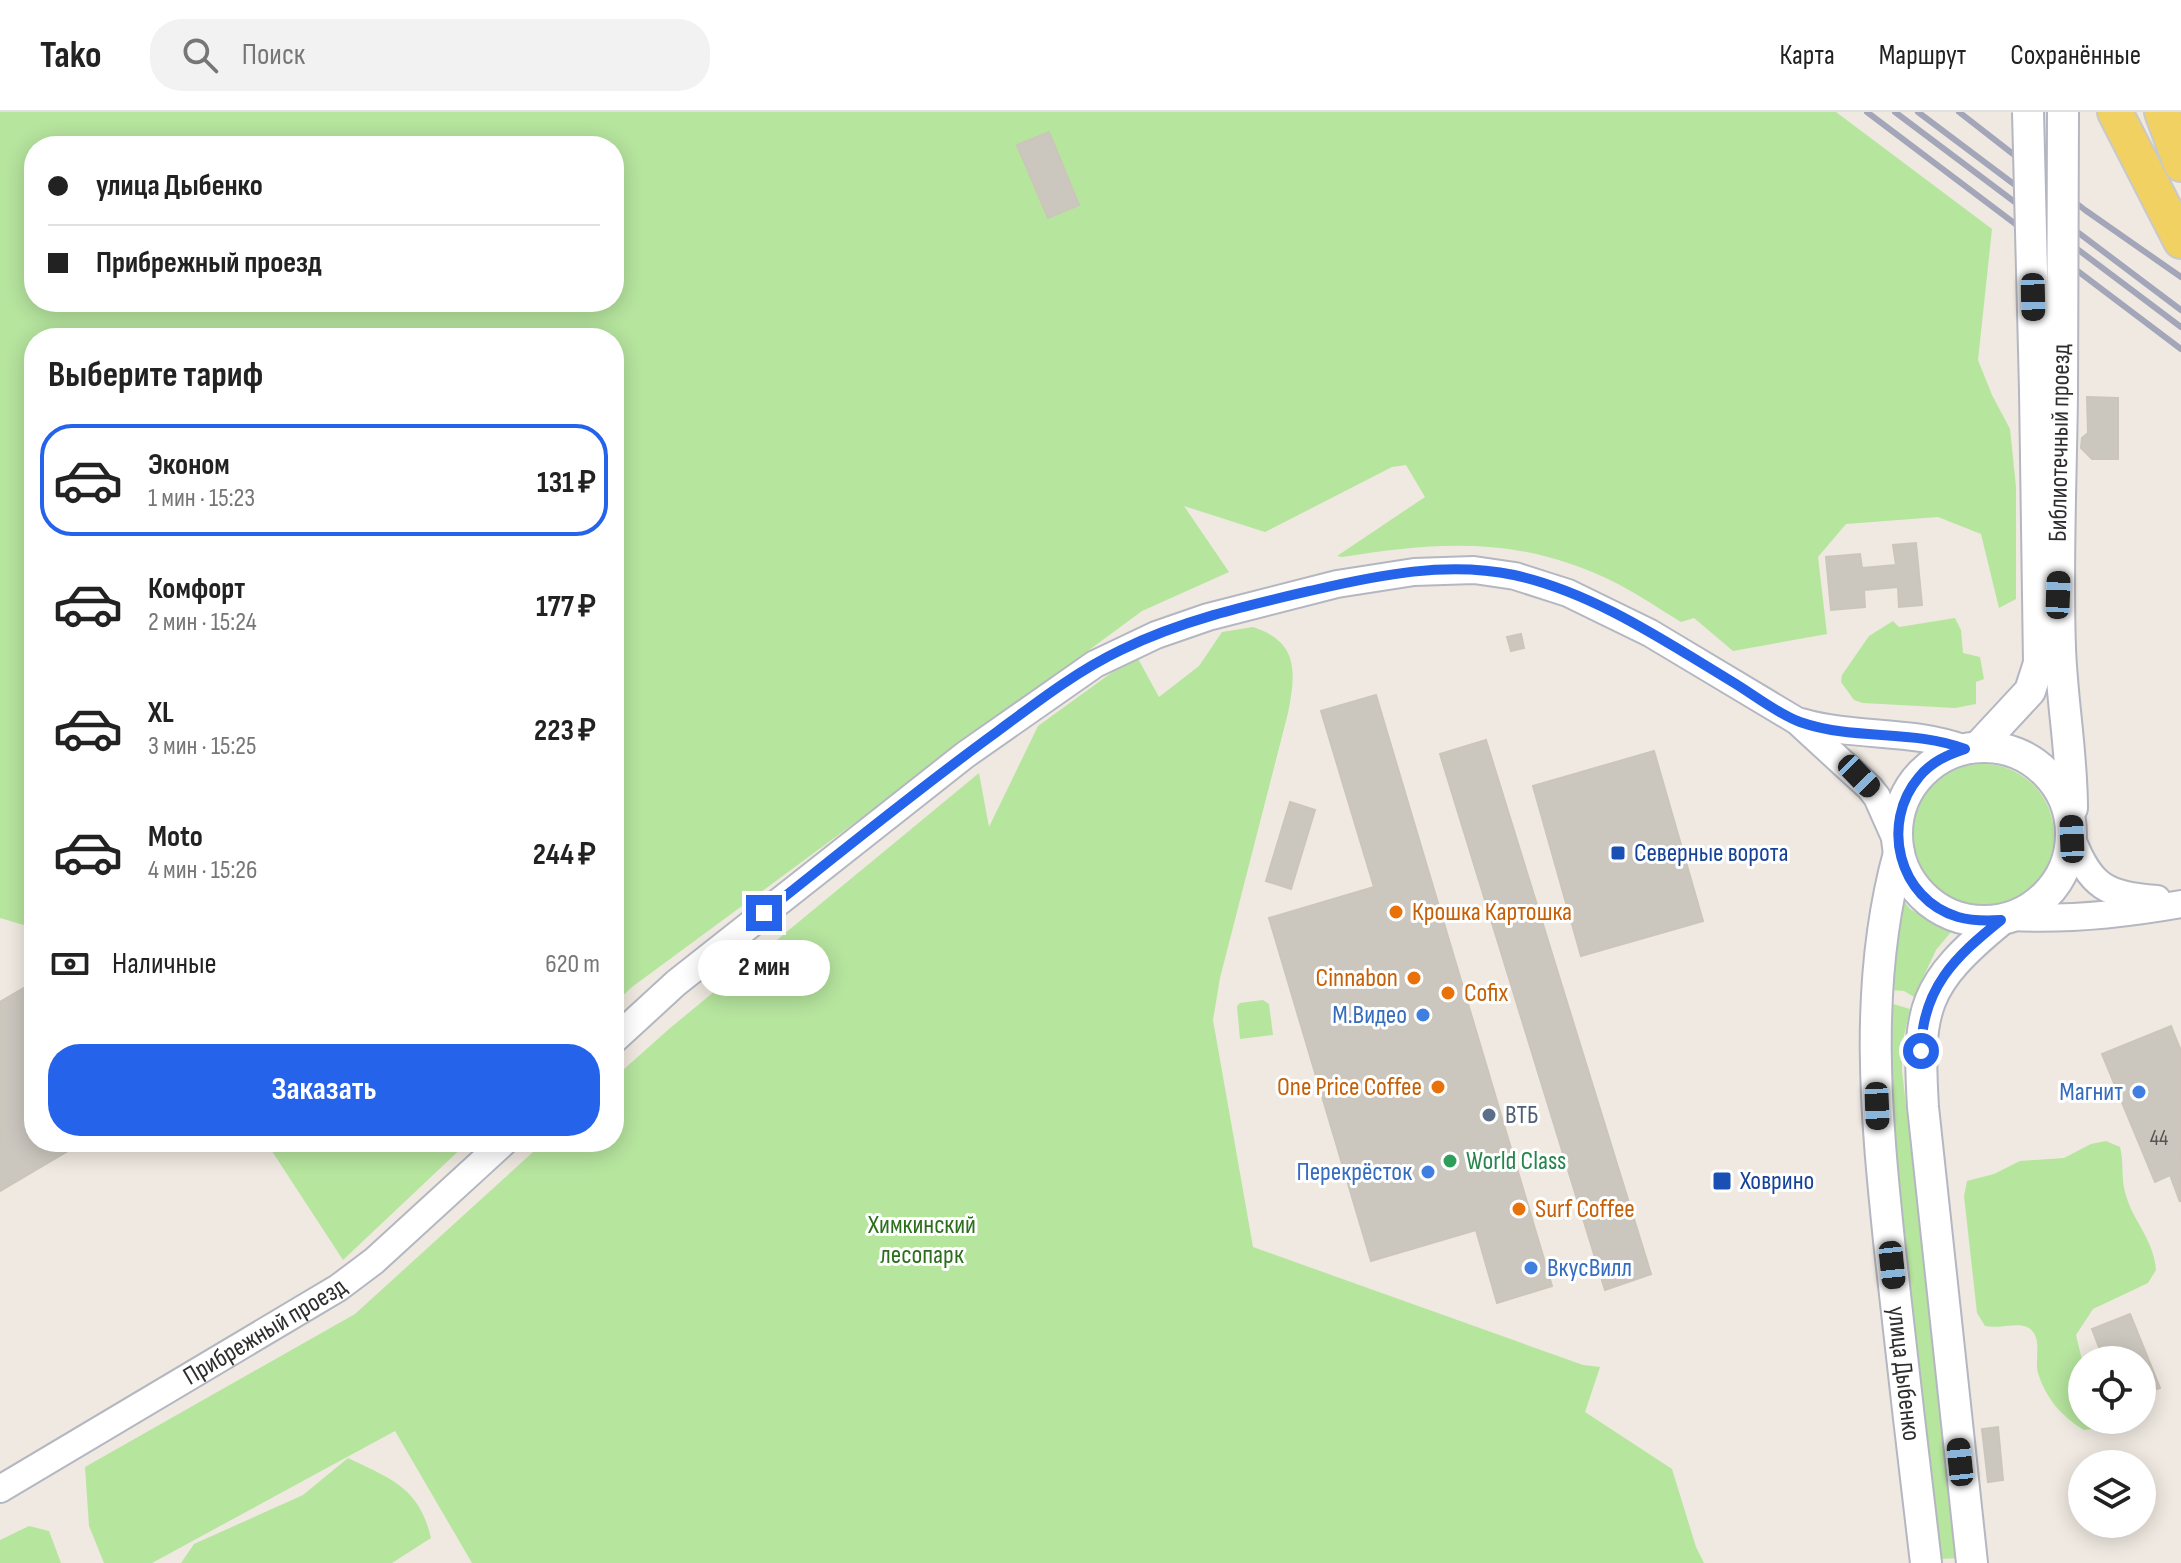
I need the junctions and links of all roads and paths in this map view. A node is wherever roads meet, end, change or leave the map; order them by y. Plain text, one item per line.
1 (2028, 112) edge
2 (2063, 112) edge
3 (2115, 112) edge
4 (2162, 112) edge
5 (2181, 164) edge
6 (2181, 241) edge
7 (2048, 392) junction
8 (1797, 721) junction
9 (1972, 748) junction
10 (2072, 830) junction
11 (1898, 848) junction
12 (2181, 902) edge
13 (2006, 918) junction
14 (624, 1031) edge
15 (493, 1152) edge
16 (0, 1489) edge
17 (1926, 1563) edge
18 (1972, 1563) edge

1 - 7 main road, Библиотечный проезд, bridge
2 - 7 main road, Библиотечный проезд, bridge
3 - 6 main road
4 - 5 main road
7 - 9 main road, Библиотечный проезд
7 - 10 main road, Библиотечный проезд
8 - 9 street
8 - 11 street
8 - 14 street
9 - 10 main road
9 - 11 main road
10 - 12 street
10 - 13 main road
11 - 13 main road
11 - 17 main road, улица Дыбенко
12 - 13 street
13 - 18 main road, улица Дыбенко
15 - 16 street, Прибрежный проезд

